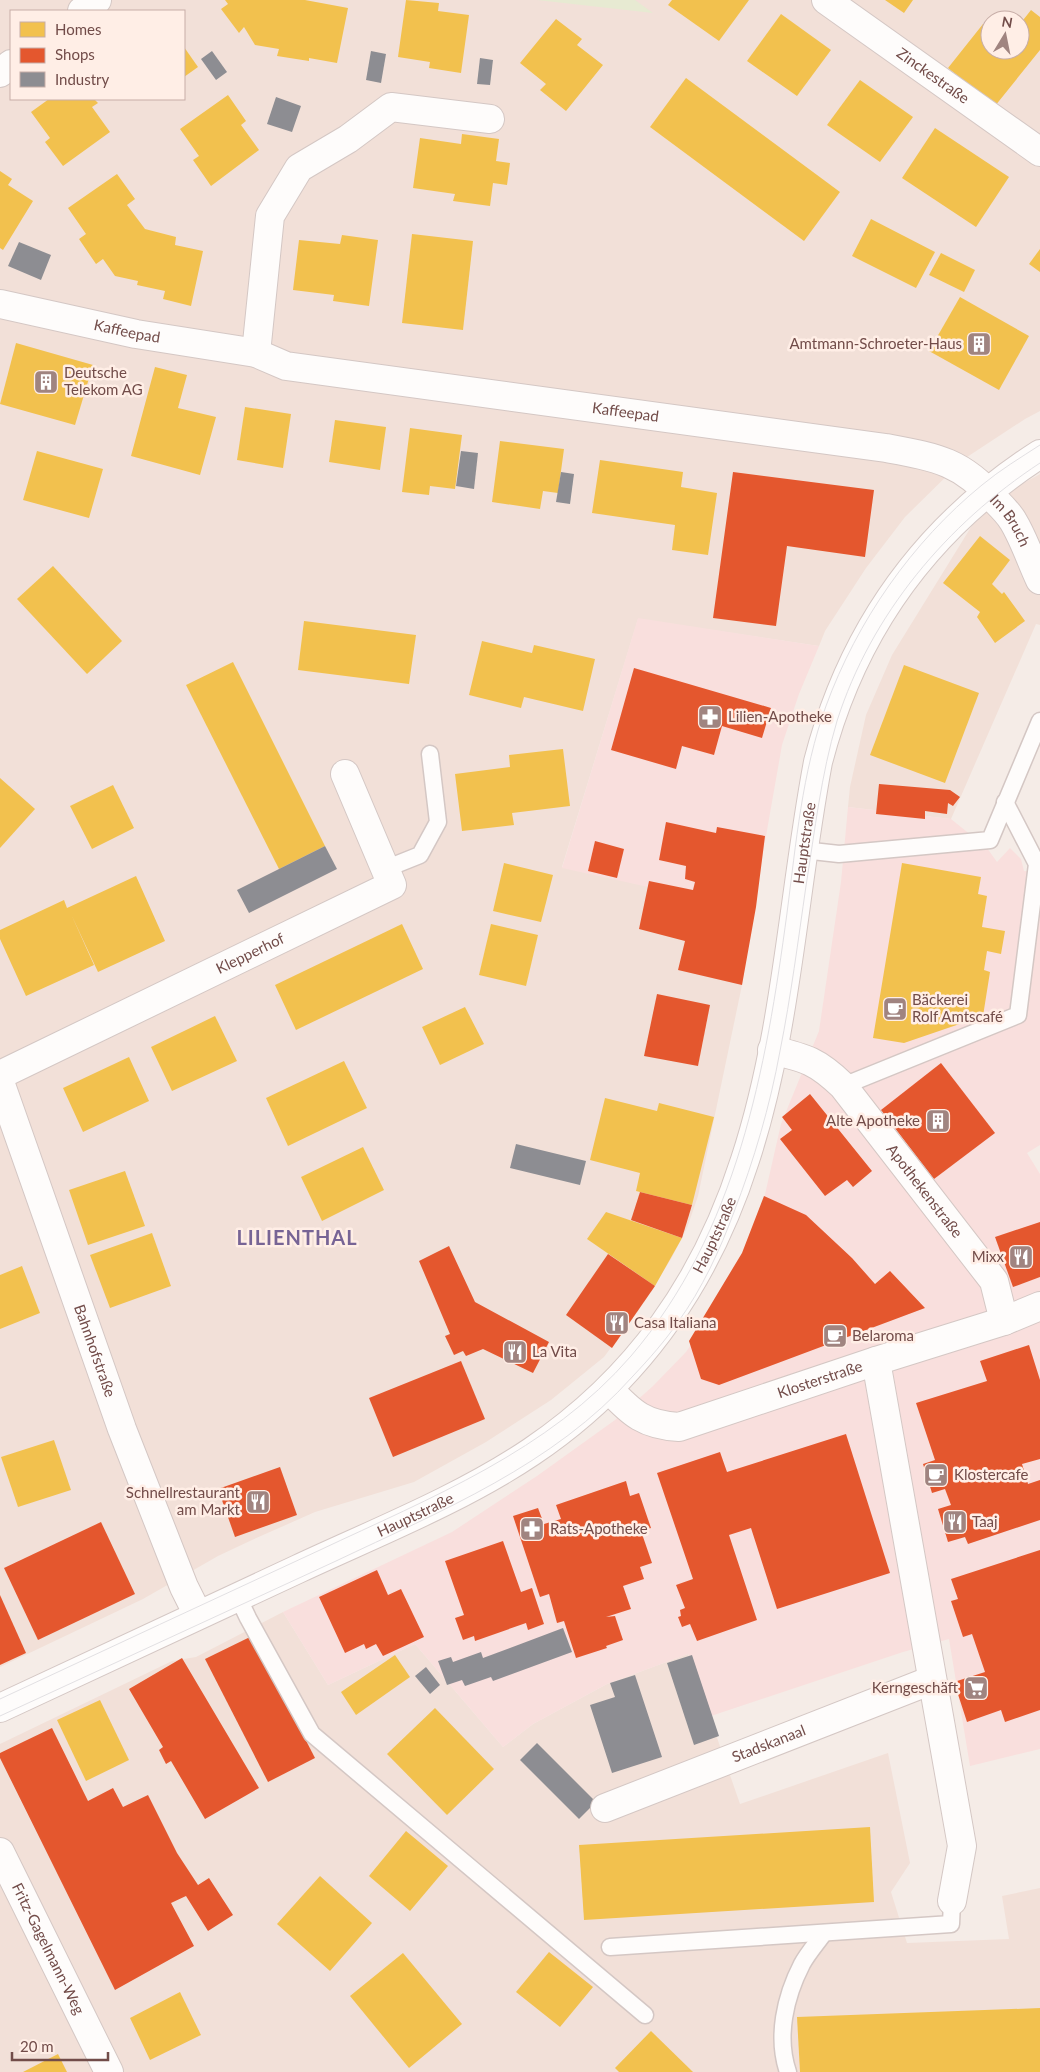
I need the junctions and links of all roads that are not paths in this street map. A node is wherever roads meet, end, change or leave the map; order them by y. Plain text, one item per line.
1 (97, 0) edge
2 (826, 0) edge
3 (83, 10) edge
4 (10, 65) edge
5 (0, 73) edge
6 (490, 119) dead end
7 (1040, 152) edge
8 (0, 304) edge
9 (256, 353) junction
10 (1040, 454) edge
11 (988, 491) junction
12 (1040, 580) edge
13 (1040, 721) edge
14 (430, 754) dead end
15 (346, 774) dead end
16 (1005, 802) junction
17 (803, 850) junction
18 (386, 869) junction
19 (772, 1050) junction
20 (0, 1074) edge
21 (0, 1082) edge
22 (844, 1086) junction
23 (1040, 1306) edge
24 (1004, 1321) junction
25 (876, 1361) junction
26 (609, 1389) junction
27 (238, 1596) junction
28 (198, 1615) junction
29 (932, 1680) junction
30 (0, 1708) edge
31 (605, 1808) dead end
32 (0, 1852) edge
33 (952, 1901) joint
34 (824, 1933) junction
35 (610, 1947) dead end
36 (645, 2015) dead end
37 (109, 2072) edge
38 (788, 2072) edge

1 - 3 street
2 - 7 street, Zinckestraße
4 - 5 street
6 - 9 street
8 - 9 street, Kaffeepad
9 - 11 street, Kaffeepad
10 - 11 street, Hauptstraße
11 - 12 street, Im Bruch
11 - 17 street, Hauptstraße
13 - 16 lane
14 - 18 lane
15 - 18 street, Klepperhof
16 - 17 lane
16 - 22 lane
17 - 19 street, Hauptstraße
18 - 20 street, Klepperhof
19 - 22 street, Apothekenstraße
19 - 26 street, Hauptstraße
21 - 28 street, Bahnhofstraße
22 - 24 street, Apothekenstraße
23 - 24 street, Klosterstraße
24 - 25 street, Klosterstraße
25 - 26 street, Klosterstraße
25 - 29 street
26 - 27 street, Hauptstraße
27 - 28 street, Hauptstraße
27 - 36 lane
28 - 30 street, Hauptstraße
29 - 31 street, Stadskanaal
29 - 33 street
32 - 37 street, Fritz-Gagelmann-Weg
33 - 34 lane
34 - 35 lane
34 - 38 lane

